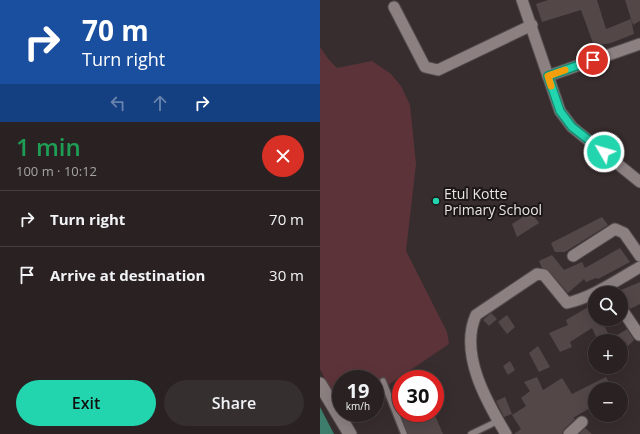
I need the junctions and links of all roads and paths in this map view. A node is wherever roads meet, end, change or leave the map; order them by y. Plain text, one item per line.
1 (522, 0) edge
2 (394, 7) dead end
3 (532, 25) junction
4 (640, 44) edge
5 (548, 76) junction
6 (640, 182) edge
7 (573, 256) dead end
8 (640, 256) edge
9 (640, 267) edge
10 (614, 286) edge
11 (588, 297) edge
12 (628, 318) edge
13 (639, 335) dead end
14 (384, 381) dead end
15 (321, 385) edge
16 (498, 421) junction
17 (582, 422) dead end
18 (350, 434) edge
19 (404, 434) edge
20 (471, 434) edge
21 (506, 434) edge
22 (569, 434) edge

1 - 3 street
2 - 3 street
3 - 5 street
4 - 5 street
5 - 6 street
7 - 8 street
9 - 10 street
11 - 16 street
12 - 13 street
14 - 19 lane
15 - 18 street
16 - 20 lane
16 - 21 street
17 - 22 street

